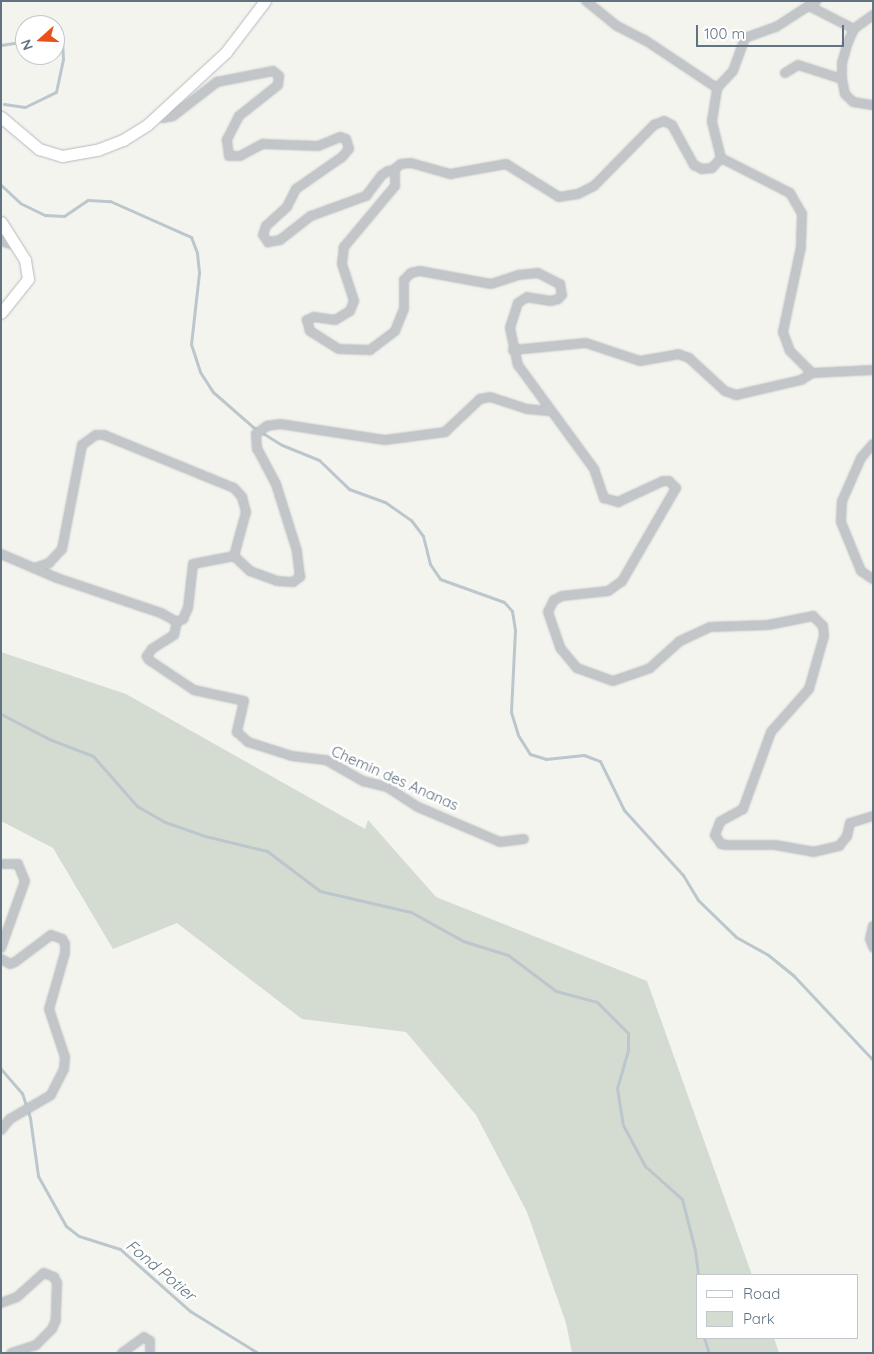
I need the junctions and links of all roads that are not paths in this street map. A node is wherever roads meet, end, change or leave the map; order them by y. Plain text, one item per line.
1 (265, 1) edge
2 (586, 1) edge
3 (813, 4) edge
4 (873, 15) edge
5 (854, 29) junction
6 (784, 73) dead end
7 (842, 79) junction
8 (717, 88) junction
9 (873, 105) edge
10 (158, 115) junction
11 (1, 117) edge
12 (721, 158) junction
13 (393, 170) junction
14 (1, 222) edge
15 (1, 241) edge
16 (16, 246) junction
17 (1, 313) edge
18 (513, 350) junction
19 (873, 370) edge
20 (812, 373) junction
21 (549, 411) junction
22 (873, 444) edge
23 (1, 554) edge
24 (234, 556) junction
25 (34, 568) junction
26 (873, 579) edge
27 (177, 622) junction
28 (873, 816) edge
29 (524, 839) dead end
30 (1, 864) edge
31 (873, 926) edge
32 (873, 947) edge
33 (1, 948) edge
34 (1, 959) edge
35 (1, 1130) edge
36 (1, 1303) edge
37 (11, 1353) edge
38 (122, 1353) edge
39 (150, 1353) edge

1 - 10 main road
2 - 8 street
3 - 5 street
3 - 8 street
4 - 5 street
5 - 7 street
6 - 7 street
7 - 9 street
8 - 12 street
10 - 11 main road
10 - 13 street
12 - 13 street
12 - 20 street
13 - 18 street
14 - 16 main road
15 - 16 street
16 - 17 main road
18 - 20 street
18 - 21 street
19 - 20 street
21 - 24 street
21 - 28 street
22 - 26 street
23 - 25 street
24 - 25 street
24 - 27 street, Chemin des Ananas
25 - 27 street
27 - 29 street, Chemin des Ananas
30 - 33 street
31 - 32 street
34 - 35 street
36 - 37 street
38 - 39 street

